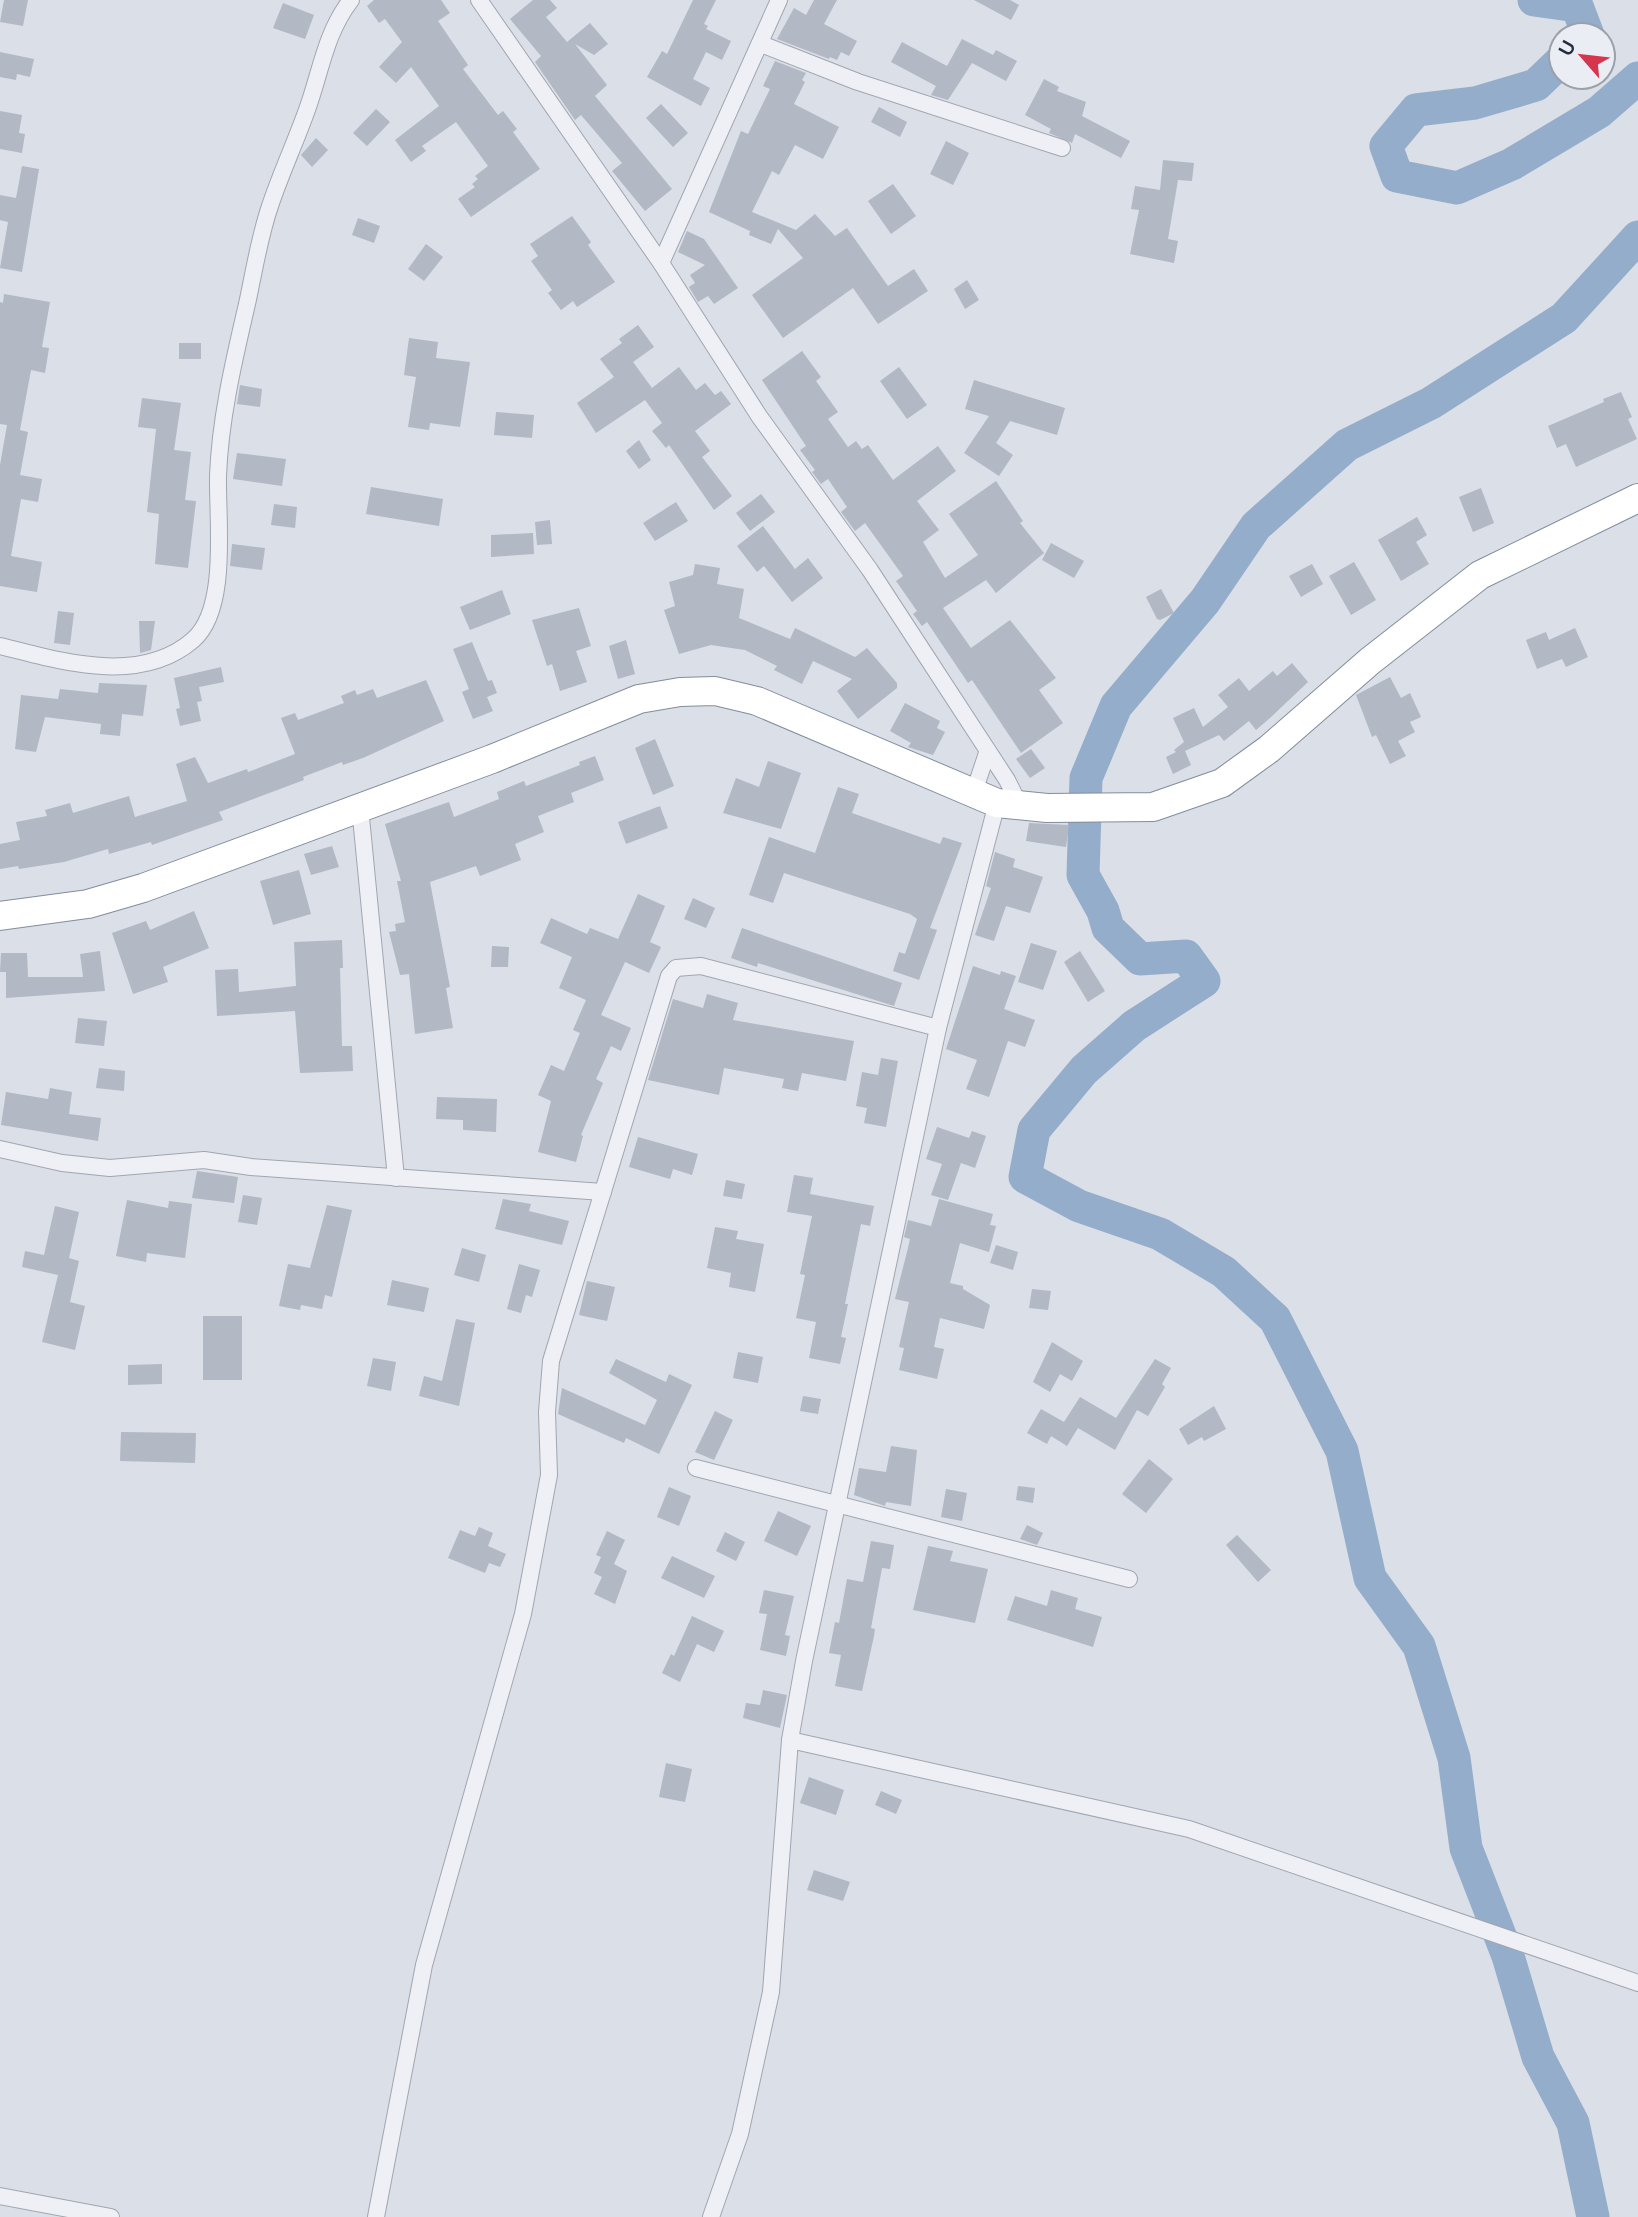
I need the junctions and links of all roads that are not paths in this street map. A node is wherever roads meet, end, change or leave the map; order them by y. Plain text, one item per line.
1 (351, 0) edge
2 (480, 0) edge
3 (779, 0) edge
4 (761, 44) junction
5 (1062, 148) dead end
6 (661, 263) junction
7 (1638, 498) edge
8 (0, 646) edge
9 (987, 753) junction
10 (996, 802) junction
11 (360, 807) junction
12 (0, 916) edge
13 (939, 1028) junction
14 (0, 1149) edge
15 (396, 1178) junction
16 (603, 1192) junction
17 (696, 1468) dead end
18 (837, 1505) junction
19 (1129, 1579) dead end
20 (790, 1740) junction
21 (1638, 1983) edge
22 (0, 2196) edge
23 (111, 2217) edge
24 (376, 2217) edge
25 (711, 2217) edge

1 - 8 street
2 - 6 street
3 - 4 street
4 - 5 street
4 - 6 street
6 - 9 street
7 - 10 highway
9 - 10 street
9 - 10 street
10 - 11 highway
10 - 13 street
11 - 12 highway
11 - 15 street
13 - 16 street
13 - 18 street
14 - 15 street
15 - 16 street
16 - 24 street
17 - 18 street
18 - 19 street
18 - 20 street
20 - 21 street
20 - 25 street
22 - 23 street

